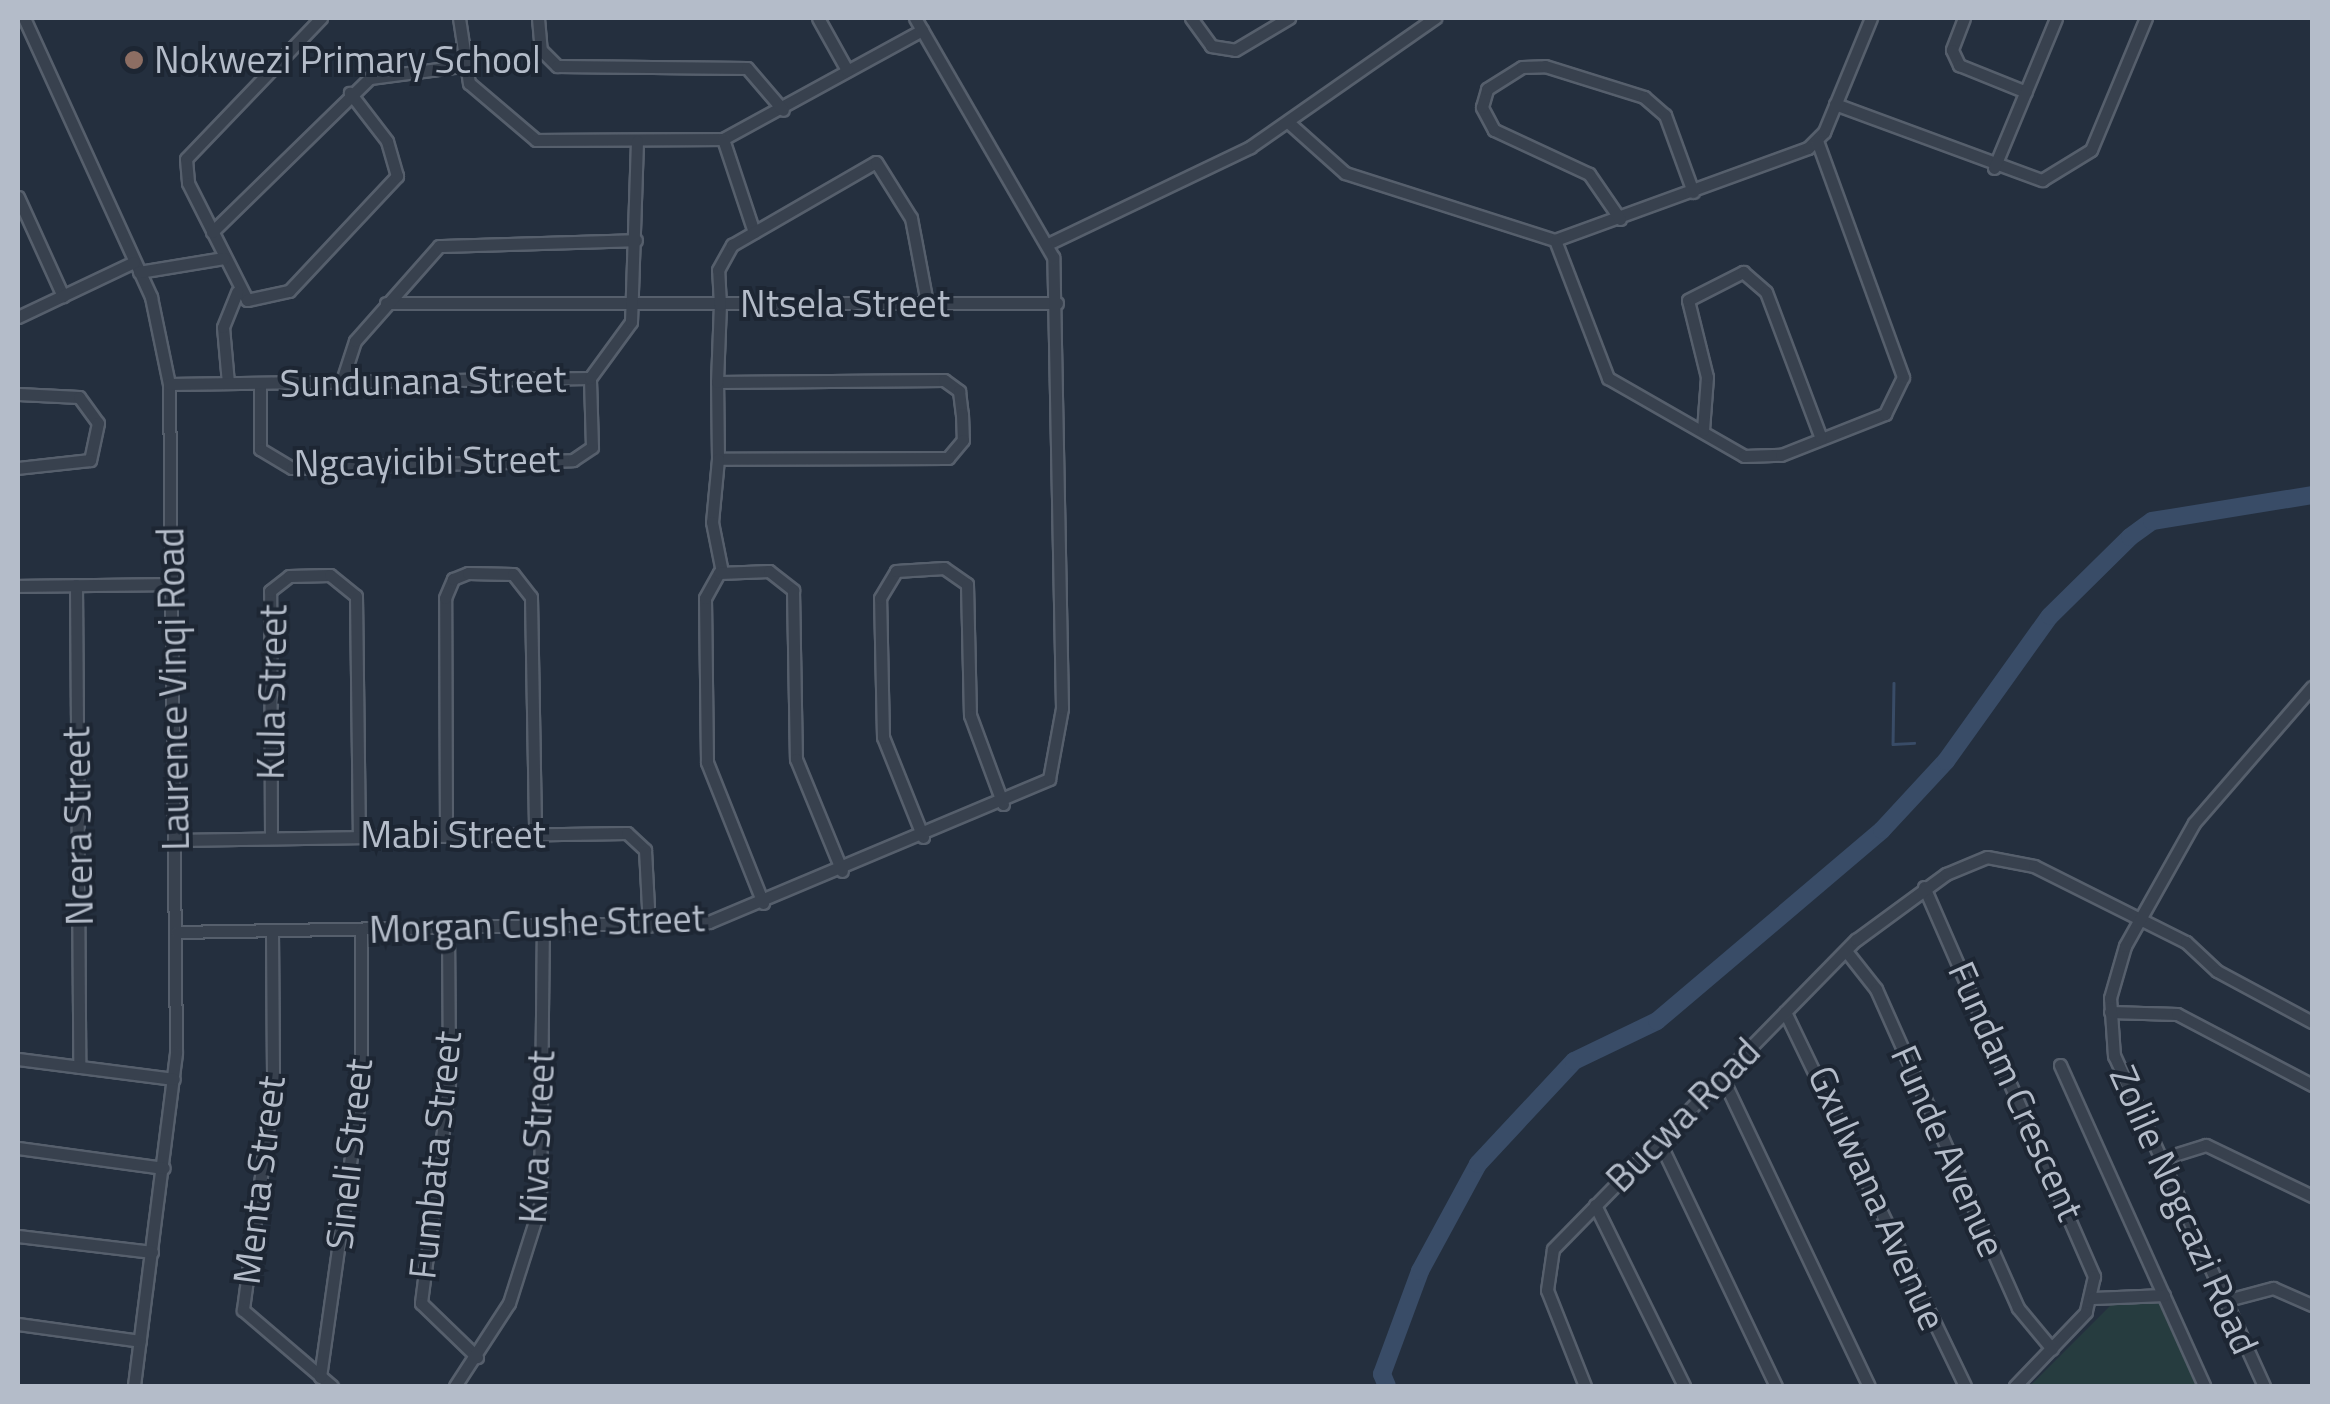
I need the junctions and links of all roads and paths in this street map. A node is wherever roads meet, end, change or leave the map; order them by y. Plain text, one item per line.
1 (24, 18) edge
2 (321, 18) edge
3 (458, 18) edge
4 (538, 18) edge
5 (818, 18) edge
6 (915, 18) edge
7 (1190, 18) edge
8 (1289, 18) edge
9 (1435, 18) edge
10 (1871, 18) edge
11 (1964, 18) edge
12 (2056, 18) edge
13 (2146, 18) edge
14 (922, 30) junction
15 (460, 66) junction
16 (847, 70) junction
17 (2026, 92) junction
18 (350, 93) junction
19 (1835, 104) junction
20 (783, 110) junction
21 (1288, 122) junction
22 (724, 139) junction
23 (637, 141) junction
24 (1817, 141) junction
25 (1994, 168) junction
26 (1692, 192) junction
27 (18, 196) edge
28 (1620, 219) junction
29 (212, 232) junction
30 (754, 232) junction
31 (636, 240) junction
32 (1555, 240) junction
33 (1050, 243) junction
34 (224, 258) junction
35 (137, 267) junction
36 (238, 292) junction
37 (63, 296) junction
38 (1056, 302) junction
39 (386, 303) junction
40 (927, 303) junction
41 (720, 304) junction
42 (634, 305) junction
43 (18, 316) edge
44 (590, 378) junction
45 (342, 382) junction
46 (717, 382) junction
47 (228, 383) junction
48 (260, 383) junction
49 (169, 384) junction
50 (18, 394) edge
51 (1703, 430) junction
52 (1821, 438) junction
53 (718, 458) junction
54 (18, 468) edge
55 (722, 572) junction
56 (171, 584) junction
57 (76, 585) junction
58 (18, 586) edge
59 (2312, 687) edge
60 (1002, 804) junction
61 (535, 833) junction
62 (446, 834) junction
63 (271, 836) junction
64 (359, 836) junction
65 (923, 837) junction
66 (175, 840) junction
67 (842, 871) junction
68 (1924, 886) junction
69 (762, 903) junction
70 (2138, 919) junction
71 (649, 926) junction
72 (543, 927) junction
73 (448, 928) junction
74 (361, 930) junction
75 (272, 931) junction
76 (176, 932) junction
77 (1846, 951) junction
78 (1785, 1012) junction
79 (2110, 1012) junction
80 (2312, 1022) edge
81 (18, 1059) edge
82 (2060, 1065) dead end
83 (79, 1067) junction
84 (1722, 1077) junction
85 (174, 1080) junction
86 (2312, 1085) edge
87 (1659, 1141) junction
88 (18, 1148) edge
89 (2161, 1159) junction
90 (164, 1168) junction
91 (2312, 1196) edge
92 (1595, 1204) junction
93 (18, 1236) edge
94 (152, 1252) junction
95 (2154, 1275) junction
96 (2130, 1294) junction
97 (2164, 1295) junction
98 (2094, 1298) junction
99 (2224, 1301) junction
100 (2312, 1305) edge
101 (18, 1324) edge
102 (140, 1341) junction
103 (2052, 1348) junction
104 (477, 1356) junction
105 (320, 1378) junction
106 (134, 1386) edge
107 (332, 1386) edge
108 (455, 1386) edge
109 (1585, 1386) edge
110 (1684, 1386) edge
111 (1776, 1386) edge
112 (1869, 1386) edge
113 (1965, 1386) edge
114 (2015, 1386) edge
115 (2204, 1386) edge
116 (2264, 1386) edge

1 - 35 street, Laurence Vinqi Road
2 - 29 street
3 - 15 street
4 - 20 street
5 - 16 street
6 - 14 street
7 - 8 street
9 - 21 street
10 - 19 street
11 - 17 street
12 - 17 street
13 - 25 street
14 - 16 street
14 - 33 street
15 - 18 street
15 - 23 street
16 - 20 street
17 - 25 street
18 - 29 street
18 - 36 street
19 - 24 street
19 - 25 street
20 - 22 street
21 - 32 street
21 - 33 street
22 - 23 street
22 - 30 street
23 - 31 street, Sundunana Street
24 - 26 street
24 - 52 street
26 - 28 street
26 - 28 street
27 - 37 street
28 - 32 street
29 - 34 street
30 - 40 street
30 - 41 street
31 - 39 street
31 - 42 street, Sundunana Street
32 - 51 street
33 - 38 street, Morgan Cushe Street
34 - 35 street
34 - 36 street
35 - 37 street
35 - 49 street, Laurence Vinqi Road
36 - 47 street
37 - 43 street
38 - 40 street, Ntsela Street
38 - 60 street, Morgan Cushe Street
39 - 42 street, Ntsela Street
39 - 45 street
40 - 41 street, Ntsela Street
41 - 42 street, Ntsela Street
41 - 46 street
42 - 44 street, Sundunana Street
44 - 45 street, Sundunana Street
44 - 48 street, Ngcayicibi Street
45 - 48 street, Sundunana Street
46 - 53 street
46 - 53 street
47 - 48 street, Sundunana Street
47 - 49 street, Sundunana Street
49 - 56 street, Laurence Vinqi Road
50 - 54 street
51 - 52 street
51 - 52 street
53 - 55 street
55 - 67 street
55 - 69 street
56 - 57 street
56 - 66 street, Laurence Vinqi Road
57 - 58 street
57 - 83 street, Ncera Street
59 - 70 street, Zolile Nogcazi Road
60 - 65 street, Morgan Cushe Street
60 - 65 street
61 - 62 street, Mabi Street
61 - 62 street
61 - 71 street, Mabi Street
62 - 64 street, Mabi Street
63 - 64 street, Mabi Street
63 - 64 street, Kula Street
63 - 66 street, Mabi Street
65 - 67 street, Morgan Cushe Street
66 - 76 street, Laurence Vinqi Road
67 - 69 street, Morgan Cushe Street
68 - 70 street, Bucwa Road
68 - 77 street, Bucwa Road
68 - 98 street, Fundam Crescent
69 - 71 street, Morgan Cushe Street
70 - 79 street, Zolile Nogcazi Road
70 - 80 street, Bucwa Road
71 - 72 street, Morgan Cushe Street
72 - 73 street, Morgan Cushe Street
72 - 104 street, Kiva Street
73 - 74 street, Morgan Cushe Street
73 - 104 street, Fumbata Street
74 - 75 street, Morgan Cushe Street
74 - 105 street, Sineli Street
75 - 76 street, Morgan Cushe Street
75 - 105 street, Menta Street
76 - 85 street, Laurence Vinqi Road
77 - 78 street, Bucwa Road
77 - 103 street, Funde Avenue
78 - 84 street, Bucwa Road
78 - 113 street, Gxulwana Avenue
79 - 86 street
79 - 89 street, Zolile Nogcazi Road
81 - 83 street
82 - 95 street
83 - 85 street
84 - 87 street, Bucwa Road
84 - 112 street
85 - 90 street, Laurence Vinqi Road
87 - 92 street, Bucwa Road
87 - 111 street
88 - 90 street
89 - 91 street
89 - 99 street, Zolile Nogcazi Road
90 - 94 street, Laurence Vinqi Road
92 - 109 street, Bucwa Road
92 - 110 street
93 - 94 street
94 - 102 street, Laurence Vinqi Road
95 - 96 street
95 - 97 street
96 - 97 street
96 - 98 street
97 - 115 street
98 - 103 street
99 - 100 street
99 - 116 street, Zolile Nogcazi Road
101 - 102 street
102 - 106 street, Laurence Vinqi Road
103 - 114 street
104 - 108 street, Kiva Street
105 - 107 street, Menta Street

